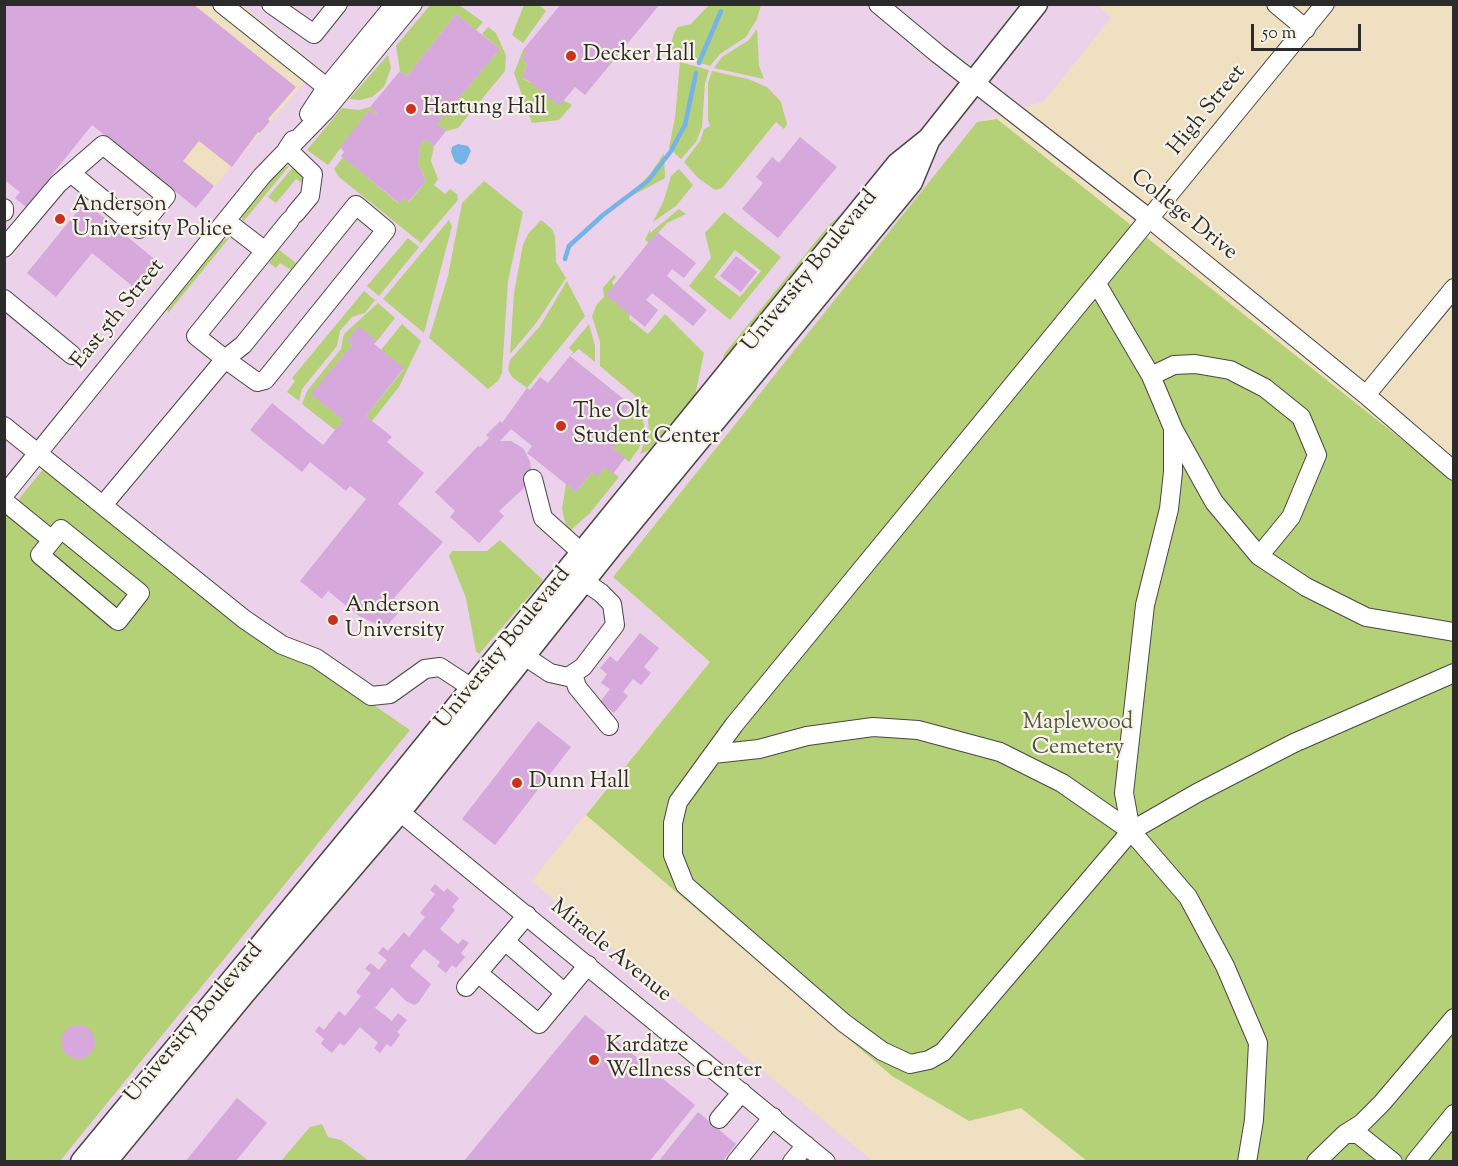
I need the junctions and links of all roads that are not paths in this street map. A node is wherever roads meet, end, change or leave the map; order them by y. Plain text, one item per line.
1 (222, 4) edge
2 (270, 4) edge
3 (338, 4) edge
4 (878, 4) edge
5 (1036, 4) edge
6 (1276, 4) edge
7 (1325, 4) edge
8 (407, 5) edge
9 (251, 28) junction
10 (1306, 29) junction
11 (975, 82) junction
12 (325, 87) junction
13 (326, 110) junction
14 (287, 149) junction
15 (72, 174) junction
16 (1150, 219) junction
17 (226, 221) junction
18 (4, 248) edge
19 (264, 251) junction
20 (1097, 284) junction
21 (1454, 288) edge
22 (4, 299) edge
23 (72, 355) dead end
24 (225, 359) junction
25 (1152, 376) junction
26 (1366, 395) junction
27 (4, 426) edge
28 (1173, 428) junction
29 (38, 453) junction
30 (1454, 471) edge
31 (533, 479) dead end
32 (4, 495) edge
33 (4, 501) edge
34 (103, 506) junction
35 (52, 540) junction
36 (1259, 556) junction
37 (578, 568) junction
38 (1454, 632) edge
39 (523, 655) junction
40 (1454, 673) edge
41 (573, 674) junction
42 (472, 688) junction
43 (609, 726) dead end
44 (713, 754) junction
45 (391, 805) junction
46 (1131, 831) junction
47 (527, 915) junction
48 (505, 941) junction
49 (588, 965) junction
50 (565, 993) junction
51 (1454, 1018) edge
52 (742, 1092) junction
53 (1454, 1114) edge
54 (772, 1117) junction
55 (718, 1119) dead end
56 (1345, 1134) junction
57 (806, 1145) junction
58 (82, 1161) edge
59 (105, 1161) edge
60 (736, 1161) edge
61 (792, 1161) edge
62 (826, 1161) edge
63 (1247, 1161) edge
64 (1316, 1161) edge
65 (1393, 1161) edge
66 (1415, 1161) edge

1 - 9 street
2 - 3 street
2 - 9 street
4 - 11 street, College Drive
5 - 11 main road, University Boulevard
6 - 10 street
7 - 10 street, High Street
8 - 12 street
8 - 13 street, East 5th Street
9 - 12 street
10 - 16 street, High Street
11 - 16 street, College Drive
11 - 37 main road, University Boulevard
12 - 13 street
12 - 14 street
13 - 14 street, East 5th Street
14 - 17 street, East 5th Street
14 - 19 street
15 - 15 street
15 - 18 street
16 - 20 street, High Street
16 - 26 street, College Drive
17 - 19 street
17 - 29 street, East 5th Street
19 - 24 street
20 - 25 street
20 - 44 street, High Street
21 - 26 street
22 - 23 street
24 - 24 street
24 - 34 street
25 - 28 street
25 - 36 street
26 - 30 street, College Drive
27 - 29 street
28 - 36 street
28 - 46 street
29 - 32 street, East 5th Street
29 - 34 street
31 - 37 street
33 - 35 street
34 - 42 street
35 - 35 street
36 - 38 street
37 - 39 main road, University Boulevard
37 - 41 street
37 - 42 main road, University Boulevard
39 - 41 street
39 - 45 main road, University Boulevard
40 - 46 street, High Street
41 - 43 street
42 - 45 main road, University Boulevard
44 - 46 street
44 - 46 street, High Street
45 - 47 street, Miracle Avenue
45 - 58 main road, University Boulevard
45 - 59 main road, University Boulevard
46 - 63 street
47 - 48 street
47 - 49 street, Miracle Avenue
48 - 50 street
48 - 50 street
49 - 50 street
49 - 52 street, Miracle Avenue
51 - 56 street
52 - 54 street, Miracle Avenue
52 - 55 street
53 - 66 street
54 - 57 street, Miracle Avenue
54 - 60 street
56 - 64 street
56 - 65 street
57 - 61 street
57 - 62 street, Miracle Avenue

